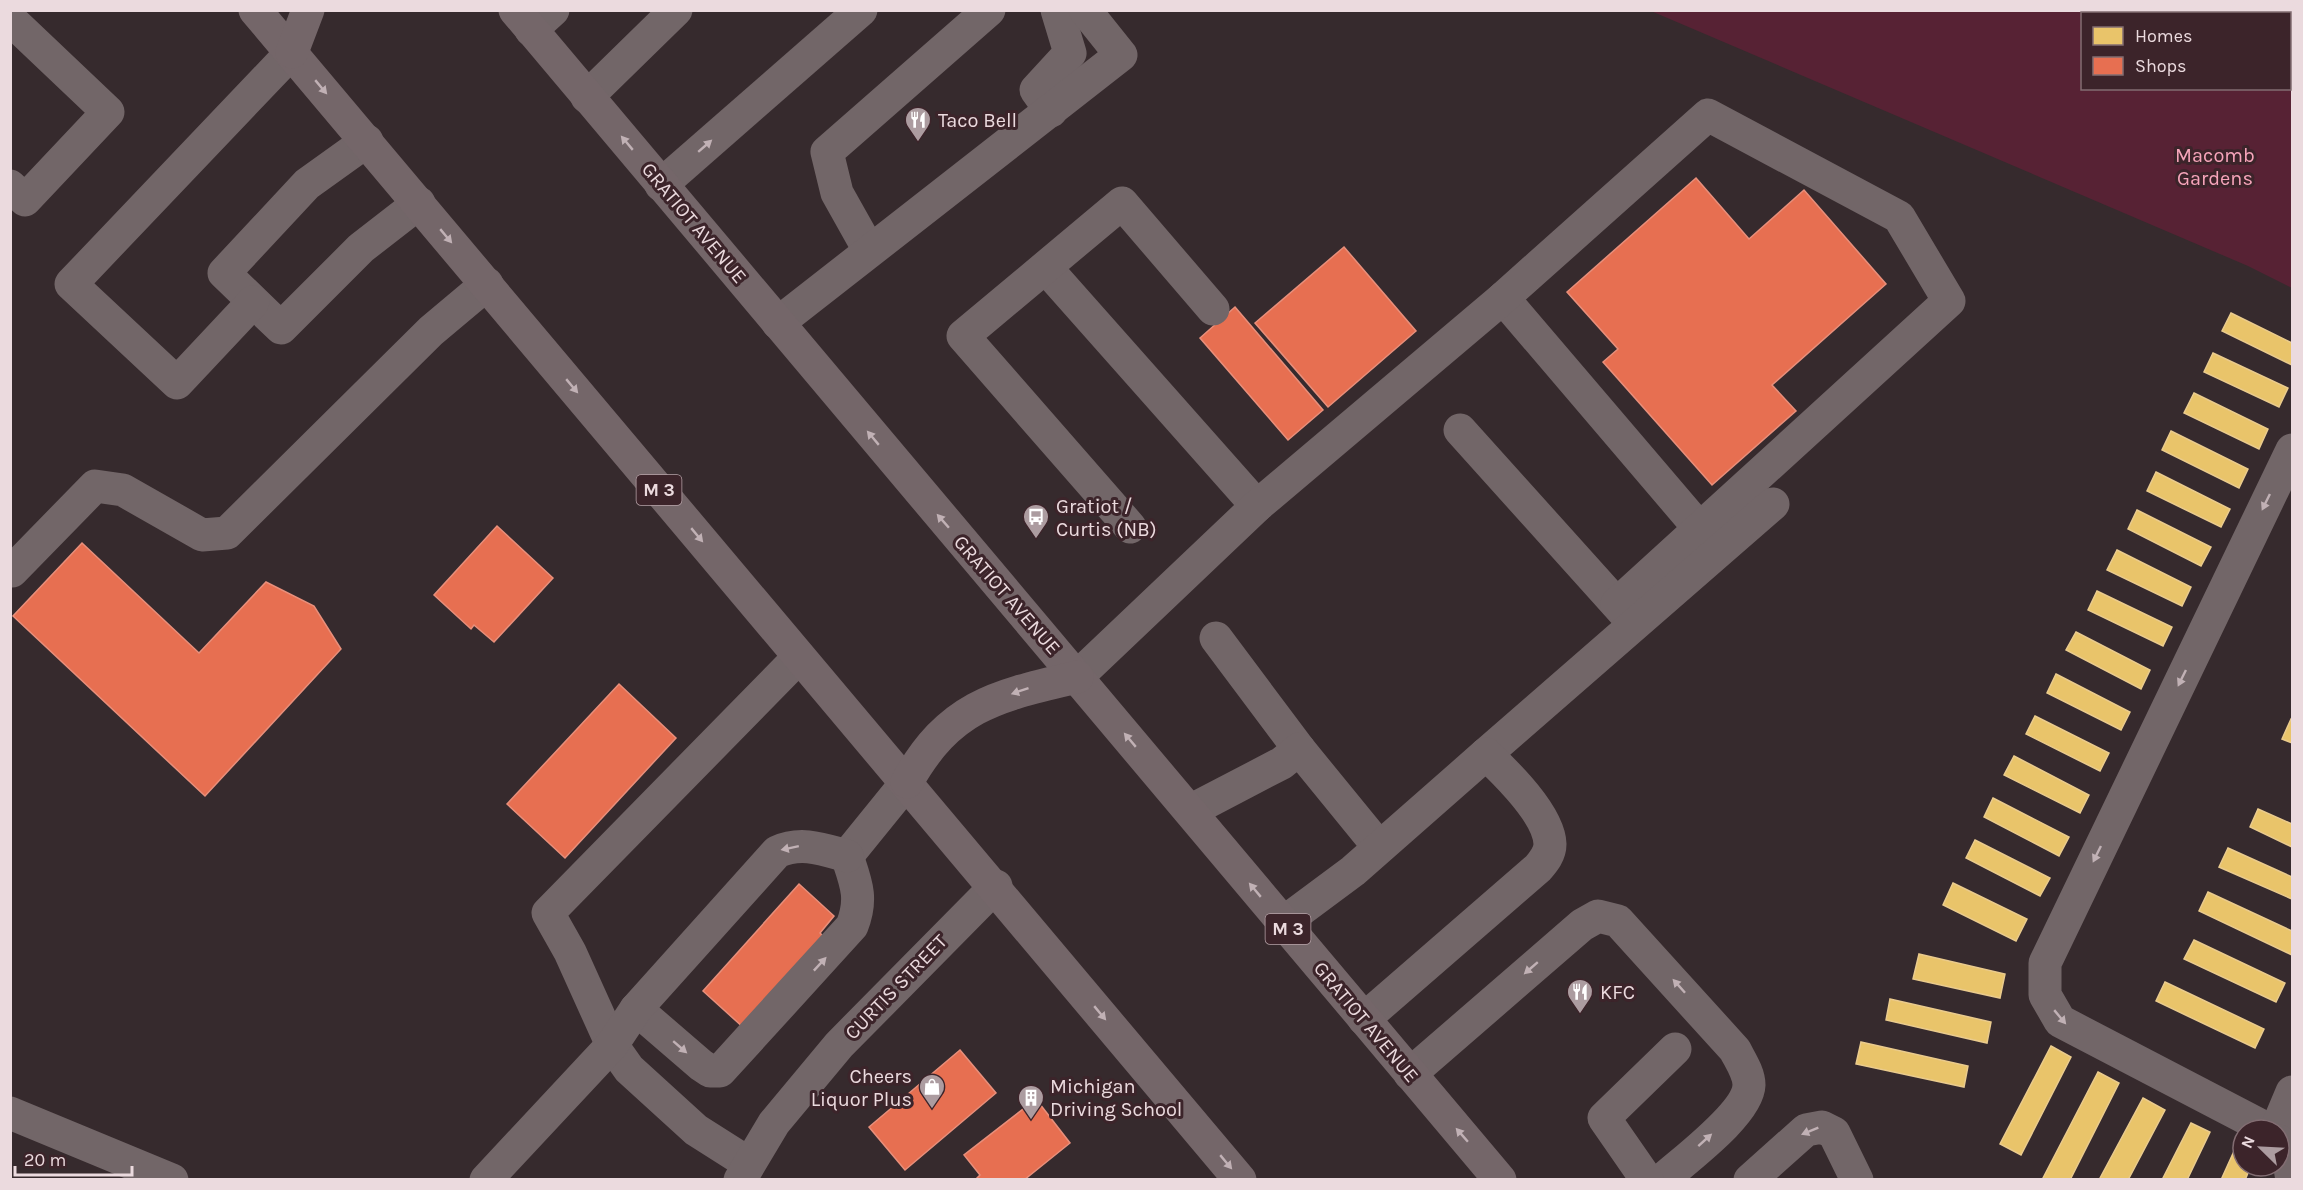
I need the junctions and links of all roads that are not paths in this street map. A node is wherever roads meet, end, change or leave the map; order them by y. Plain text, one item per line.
1 (255, 10) edge
2 (308, 10) edge
3 (676, 10) edge
4 (861, 10) edge
5 (988, 10) edge
6 (1058, 10) edge
7 (1085, 10) edge
8 (533, 17) edge
9 (10, 19) edge
10 (292, 52) junction
11 (587, 97) junction
12 (1044, 100) junction
13 (367, 141) junction
14 (661, 184) junction
15 (10, 186) edge
16 (419, 203) junction
17 (869, 250) junction
18 (1046, 268) junction
19 (487, 284) junction
20 (1503, 298) junction
21 (253, 302) junction
22 (1213, 309) dead end
23 (778, 323) junction
24 (1460, 430) dead end
25 (2292, 450) edge
26 (1773, 504) dead end
27 (1257, 506) junction
28 (1130, 526) dead end
29 (1700, 529) junction
30 (12, 571) edge
31 (1626, 614) junction
32 (1216, 638) dead end
33 (799, 657) junction
34 (1077, 677) junction
35 (1299, 749) junction
36 (1486, 754) junction
37 (907, 782) junction
38 (1190, 811) junction
39 (1379, 847) junction
40 (847, 856) junction
41 (996, 886) junction
42 (1283, 923) junction
43 (636, 1009) junction
44 (1364, 1019) junction
45 (612, 1045) junction
46 (1675, 1049) dead end
47 (1410, 1074) junction
48 (2292, 1092) edge
49 (10, 1113) edge
50 (2246, 1118) edge
51 (2281, 1118) edge
52 (744, 1171) edge
53 (172, 1179) edge
54 (486, 1179) edge
55 (1240, 1179) edge
56 (1500, 1179) edge
57 (1647, 1179) edge
58 (1662, 1179) edge
59 (1750, 1179) edge
60 (1857, 1179) edge

1 - 10 main road, M 3
2 - 10 main road
3 - 11 street
14 -> 4 street
5 - 17 street
6 - 12 street
7 - 12 street
8 - 11 main road, GRATIOT AVENUE / M 3
9 - 15 street
10 -> 13 main road, M 3
10 - 21 street
14 -> 11 main road, GRATIOT AVENUE / M 3
12 - 17 street
13 - 16 main road, M 3
13 - 21 street
14 - 23 main road, GRATIOT AVENUE / M 3
16 -> 19 main road, M 3
16 - 21 street
17 - 23 street
18 - 22 street
18 - 27 street
18 - 28 street
19 - 30 street
19 -> 33 main road, M 3
20 - 27 street
20 - 29 street
20 - 29 street
34 -> 23 main road, GRATIOT AVENUE / M 3
24 - 31 street
25 -> 50 street
26 - 31 street
27 - 34 street
29 - 31 street
31 - 36 street
32 - 35 street
33 - 37 main road, M 3
33 - 45 street
34 -> 37 main road
38 -> 34 main road, GRATIOT AVENUE / M 3
35 - 38 street
35 - 39 street
36 - 39 street
36 - 44 street
37 - 40 street
37 - 41 main road, M 3
42 -> 38 main road, GRATIOT AVENUE / M 3
39 - 42 street
40 -> 43 street
43 -> 40 street
41 - 52 street, CURTIS STREET
41 -> 55 main road, M 3
42 - 44 main road, GRATIOT AVENUE / M 3
43 - 45 street
44 - 47 main road, GRATIOT AVENUE / M 3
45 - 52 street
45 - 54 street
46 - 57 street
56 -> 47 main road, GRATIOT AVENUE / M 3
58 -> 47 street
48 - 51 street
49 - 53 street
60 -> 59 street

